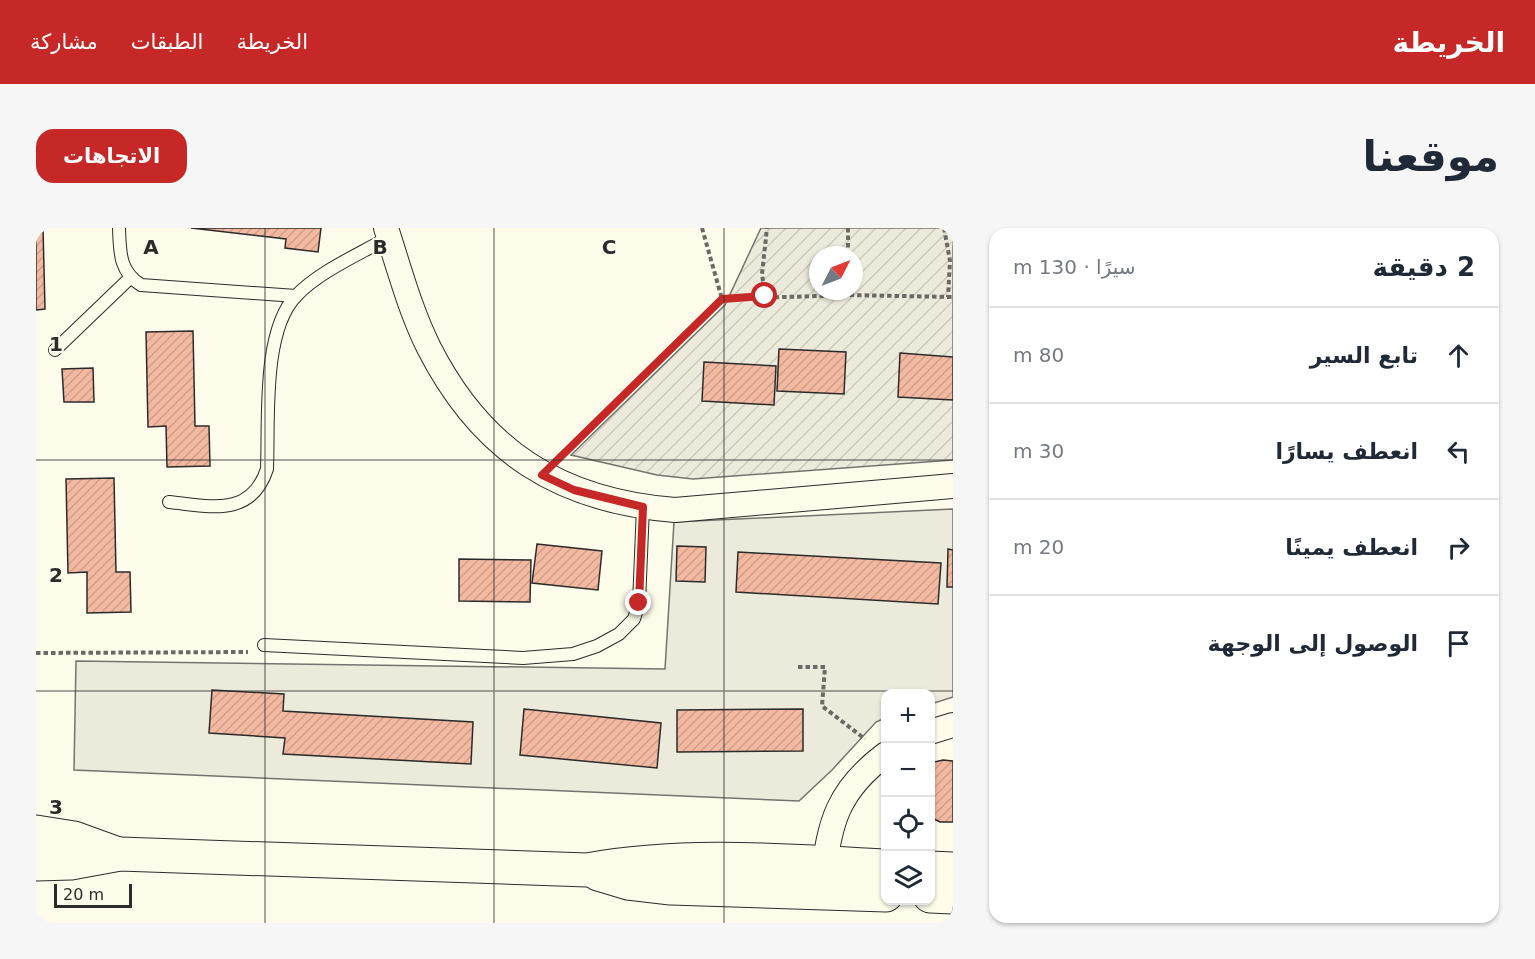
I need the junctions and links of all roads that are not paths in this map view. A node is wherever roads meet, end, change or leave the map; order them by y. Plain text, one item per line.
1 (119, 228) edge
2 (387, 233) edge
3 (130, 278) junction
4 (296, 296) junction
5 (55, 350) dead end
6 (953, 486) edge
7 (169, 502) dead end
8 (643, 507) junction
9 (264, 645) road end
10 (953, 725) edge
11 (935, 730) edge
12 (881, 758) edge
13 (36, 832) edge
14 (120, 854) junction
15 (36, 864) edge
16 (881, 867) edge
17 (935, 868) edge
18 (953, 869) edge
19 (823, 878) junction
20 (881, 894) edge
21 (935, 896) edge
22 (953, 897) edge

1 - 3 lane
2 - 4 lane
2 - 8 street
3 - 4 lane
3 - 5 lane
4 - 7 lane
6 - 8 street
8 - 9 lane
10 - 11 street
12 - 19 street
13 - 14 main road
14 - 15 main road
14 - 19 main road
16 - 19 main road
17 - 18 main road
19 - 20 main road
21 - 22 main road

